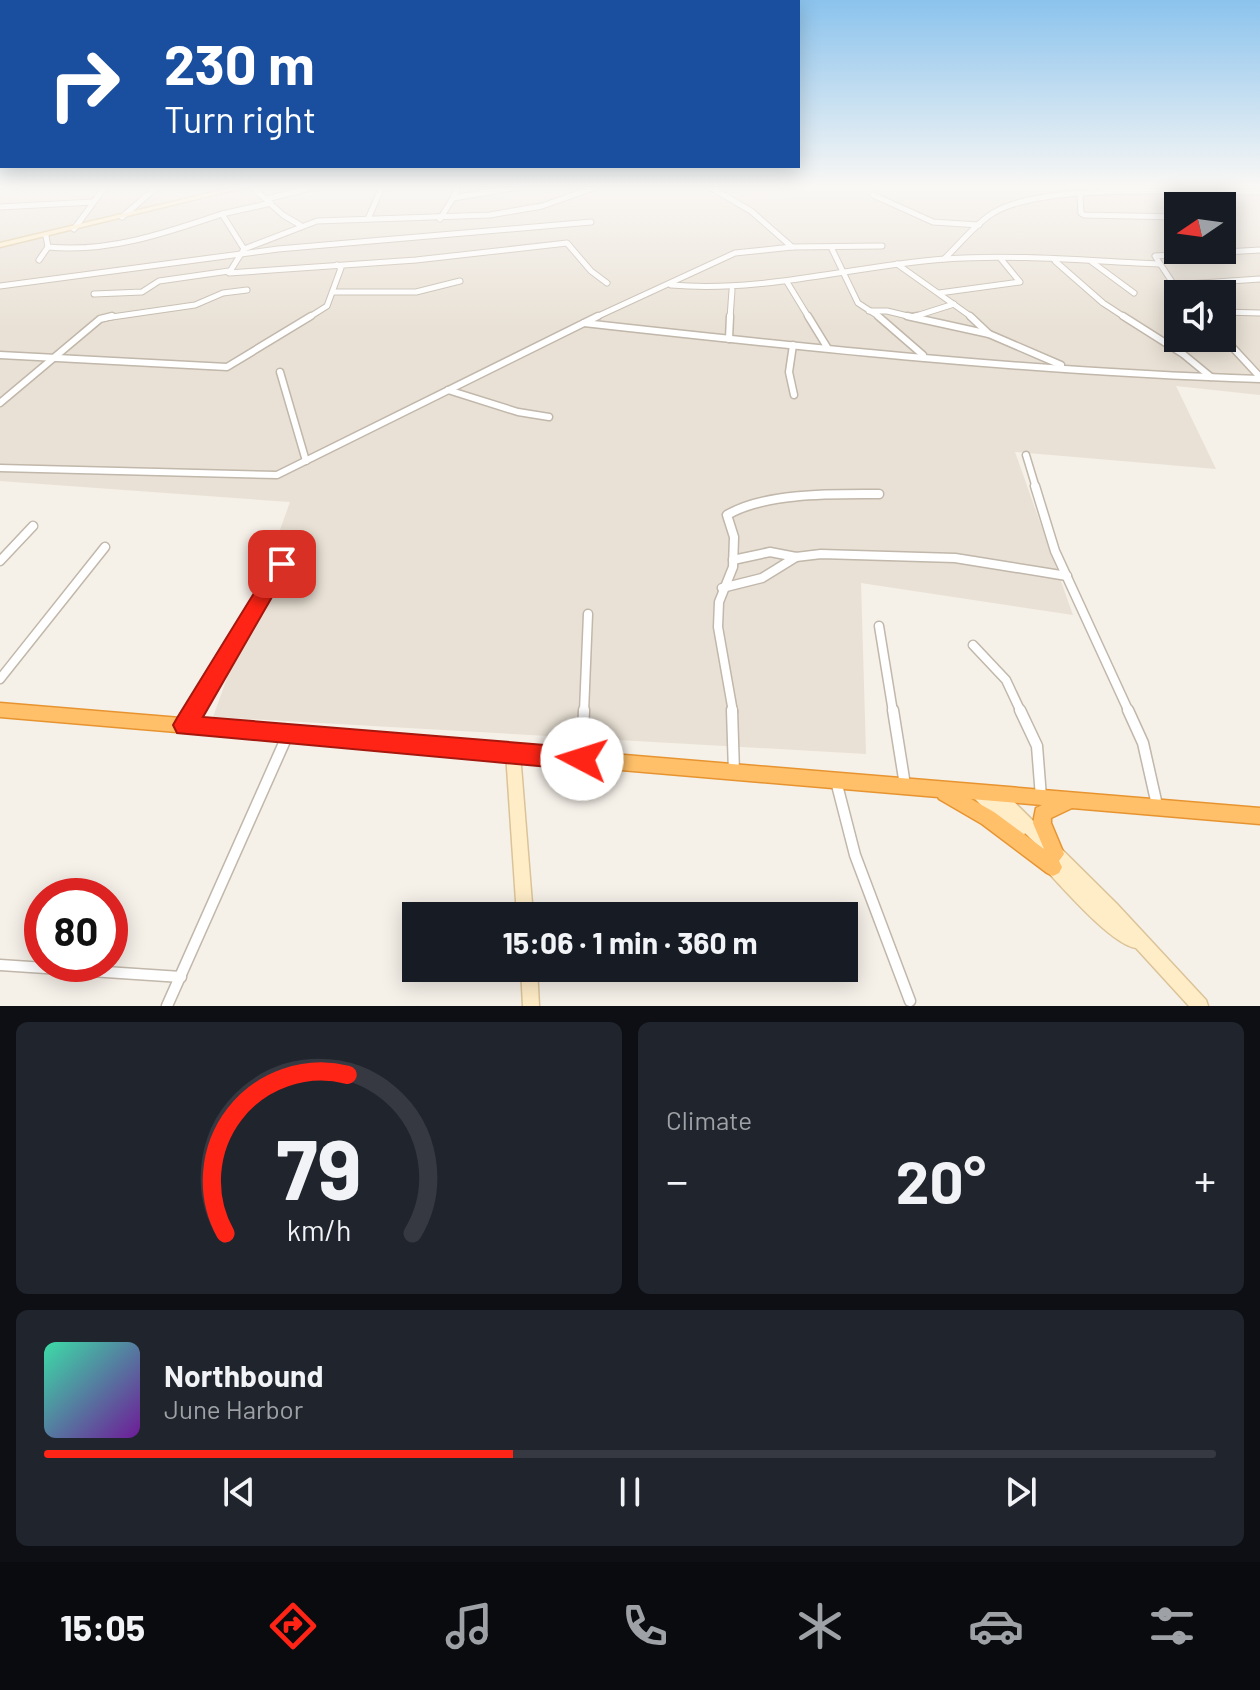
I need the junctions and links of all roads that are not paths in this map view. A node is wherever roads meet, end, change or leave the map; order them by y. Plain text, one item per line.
1 (54, 234) edge
2 (161, 234) edge
3 (233, 234) edge
4 (281, 234) edge
5 (448, 234) edge
6 (777, 234) edge
7 (970, 234) edge
8 (46, 236) junction
9 (0, 245) edge
10 (882, 246) dead end
11 (48, 247) junction
12 (792, 247) junction
13 (831, 247) junction
14 (1260, 250) edge
15 (243, 251) junction
16 (944, 259) junction
17 (1001, 259) junction
18 (39, 260) dead end
19 (1055, 261) junction
20 (1092, 262) junction
21 (897, 264) junction
22 (1159, 264) junction
23 (337, 265) junction
24 (229, 271) junction
25 (841, 272) junction
26 (1260, 279) edge
27 (1169, 280) edge
28 (460, 281) dead end
29 (1236, 281) edge
30 (787, 282) junction
31 (607, 283) dead end
32 (669, 285) junction
33 (0, 286) edge
34 (247, 290) dead end
35 (732, 290) junction
36 (334, 292) junction
37 (939, 293) junction
38 (1134, 293) dead end
39 (94, 294) dead end
40 (954, 304) junction
41 (869, 311) junction
42 (1236, 312) edge
43 (1260, 313) edge
44 (913, 317) junction
45 (582, 323) junction
46 (989, 334) junction
47 (729, 339) junction
48 (793, 345) junction
49 (827, 347) junction
50 (1236, 351) edge
51 (0, 355) edge
52 (923, 355) junction
53 (54, 360) junction
54 (1066, 368) junction
55 (280, 372) dead end
56 (1211, 377) junction
57 (1260, 378) edge
58 (448, 390) junction
59 (794, 395) dead end
60 (0, 403) edge
61 (549, 417) dead end
62 (1026, 455) dead end
63 (306, 461) junction
64 (0, 468) edge
65 (879, 494) dead end
66 (33, 526) dead end
67 (295, 541) dead end
68 (105, 547) dead end
69 (796, 557) junction
70 (733, 560) junction
71 (0, 561) edge
72 (1067, 576) junction
73 (722, 588) junction
74 (588, 614) dead end
75 (879, 626) dead end
76 (973, 645) dead end
77 (0, 679) edge
78 (0, 710) edge
79 (185, 725) junction
80 (288, 734) junction
81 (513, 753) junction
82 (582, 759) junction
83 (734, 772) junction
84 (836, 781) junction
85 (905, 787) junction
86 (931, 789) junction
87 (979, 793) junction
88 (997, 795) junction
89 (1041, 797) junction
90 (1077, 799) junction
91 (1157, 808) junction
92 (1260, 816) edge
93 (1054, 860) junction
94 (524, 902) edge
95 (0, 965) edge
96 (181, 977) junction
97 (530, 982) edge
98 (910, 1001) dead end
99 (167, 1006) edge
100 (531, 1006) edge
101 (1200, 1006) edge

1 - 8 street
2 - 11 street
3 - 15 street
4 - 15 street
5 - 15 street
6 - 12 street
7 - 16 street
8 - 9 street
8 - 11 street
10 - 13 street
11 - 18 street
12 - 13 street
12 - 32 street
13 - 25 street
14 - 22 street
15 - 24 street
15 - 33 street
16 - 17 street
16 - 21 street
17 - 19 street
17 - 37 street
19 - 20 street
19 - 56 street
20 - 22 street
20 - 38 street
21 - 25 street
21 - 37 street
22 - 27 street
23 - 24 street
23 - 31 street
23 - 36 street
24 - 39 street
25 - 30 street
25 - 41 street
26 - 29 street
28 - 36 street
30 - 35 street
30 - 49 street
32 - 35 street
32 - 45 street
34 - 53 street
35 - 47 street
36 - 53 street
37 - 40 street
40 - 44 street
40 - 46 street
41 - 44 street
41 - 52 street
42 - 43 street
44 - 46 street
45 - 47 street
45 - 58 street
46 - 54 street
47 - 48 street
48 - 49 street
48 - 59 street
49 - 52 street
50 - 57 street
51 - 53 street
52 - 54 street
53 - 60 street
54 - 56 street
55 - 63 street
56 - 57 street
58 - 61 street
58 - 63 street
62 - 72 street
63 - 64 street
65 - 70 street
66 - 71 street
67 - 79 street
68 - 77 street
69 - 70 street
69 - 72 street
69 - 73 street
70 - 73 street
72 - 91 street
73 - 83 street
74 - 82 street
75 - 85 street
76 - 89 street
78 - 79 highway
79 - 80 highway
80 - 81 highway
80 - 96 street
81 - 82 highway
81 - 94 street
82 - 83 highway
83 - 84 highway
84 - 85 highway
84 - 98 street
85 - 86 highway
86 - 87 highway
86 - 93 highway
87 - 88 highway
87 - 93 street
88 - 89 highway
88 - 93 street
89 - 90 highway
90 - 91 highway
90 - 93 highway
91 - 92 highway
93 - 101 street
95 - 96 street
96 - 99 street
97 - 100 street

